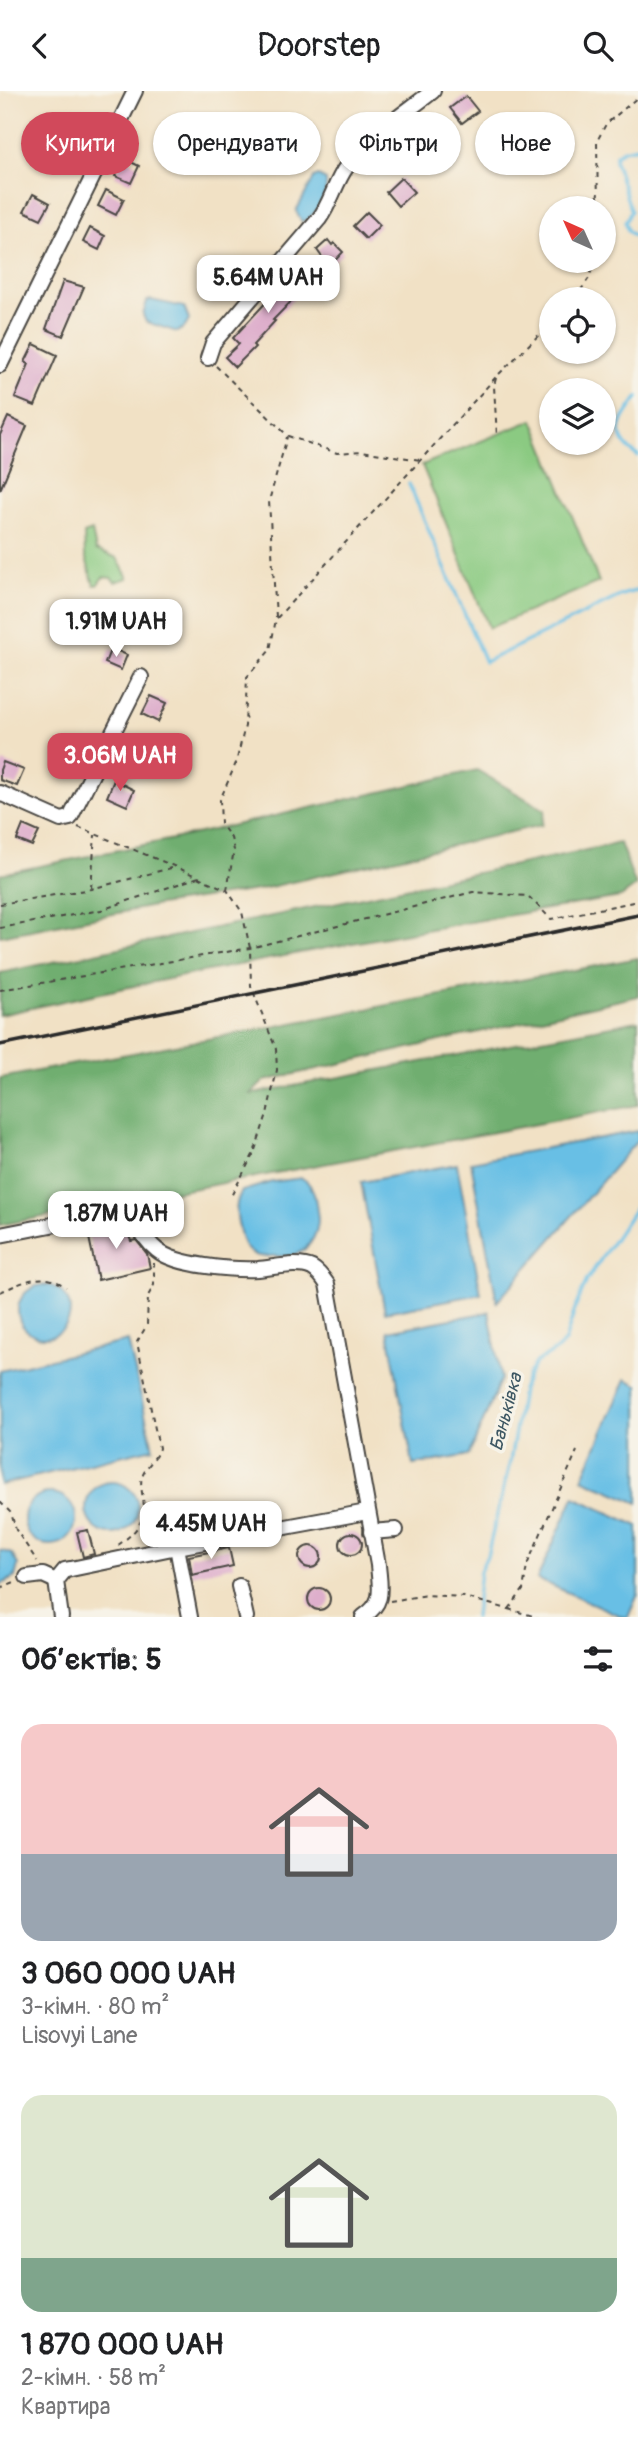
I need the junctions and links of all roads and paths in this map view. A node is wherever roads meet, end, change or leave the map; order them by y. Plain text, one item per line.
1 (135, 91) edge
2 (433, 91) edge
3 (638, 97) edge
4 (598, 196) edge
5 (539, 335) edge
6 (208, 358) joint
7 (0, 365) edge
8 (496, 377) junction
9 (288, 436) junction
10 (498, 437) dead end
11 (421, 460) junction
12 (276, 619) junction
13 (141, 677) dead end
14 (0, 793) edge
15 (66, 821) junction
16 (95, 835) junction
17 (176, 867) junction
18 (199, 877) junction
19 (91, 889) junction
20 (227, 890) junction
21 (638, 901) edge
22 (0, 904) edge
23 (0, 927) edge
24 (250, 948) junction
25 (0, 990) edge
26 (230, 1198) dead end
27 (0, 1235) edge
28 (149, 1242) junction
29 (66, 1287) dead end
30 (0, 1292) edge
31 (577, 1451) dead end
32 (0, 1501) edge
33 (367, 1512) junction
34 (396, 1530) dead end
35 (371, 1532) junction
36 (177, 1546) junction
37 (71, 1555) dead end
38 (104, 1562) junction
39 (55, 1575) junction
40 (27, 1577) joint
41 (239, 1586) dead end
42 (0, 1588) edge
43 (378, 1603) junction
44 (509, 1609) junction
45 (61, 1617) edge
46 (190, 1617) edge
47 (246, 1617) edge
48 (363, 1617) edge
49 (537, 1617) edge

1 - 7 street
2 - 6 street
3 - 4 path
5 - 8 path
6 - 9 path
8 - 10 path
8 - 11 path
9 - 11 path
9 - 12 path
11 - 12 path
12 - 20 path
13 - 15 street
14 - 15 street
15 - 16 path
16 - 17 path
16 - 19 path
17 - 18 path
17 - 19 path
18 - 20 path
18 - 23 path
19 - 22 path
20 - 24 path
21 - 24 path
24 - 25 path
24 - 26 path
27 - 28 street
28 - 33 street
28 - 38 path
29 - 30 path
31 - 44 path
32 - 39 path
33 - 35 street
33 - 36 street
34 - 35 street
35 - 43 street
36 - 38 street
36 - 46 street
37 - 39 street
38 - 39 street
39 - 40 street
39 - 45 street
40 - 42 path
41 - 47 street
43 - 44 path
43 - 48 street
44 - 49 path

